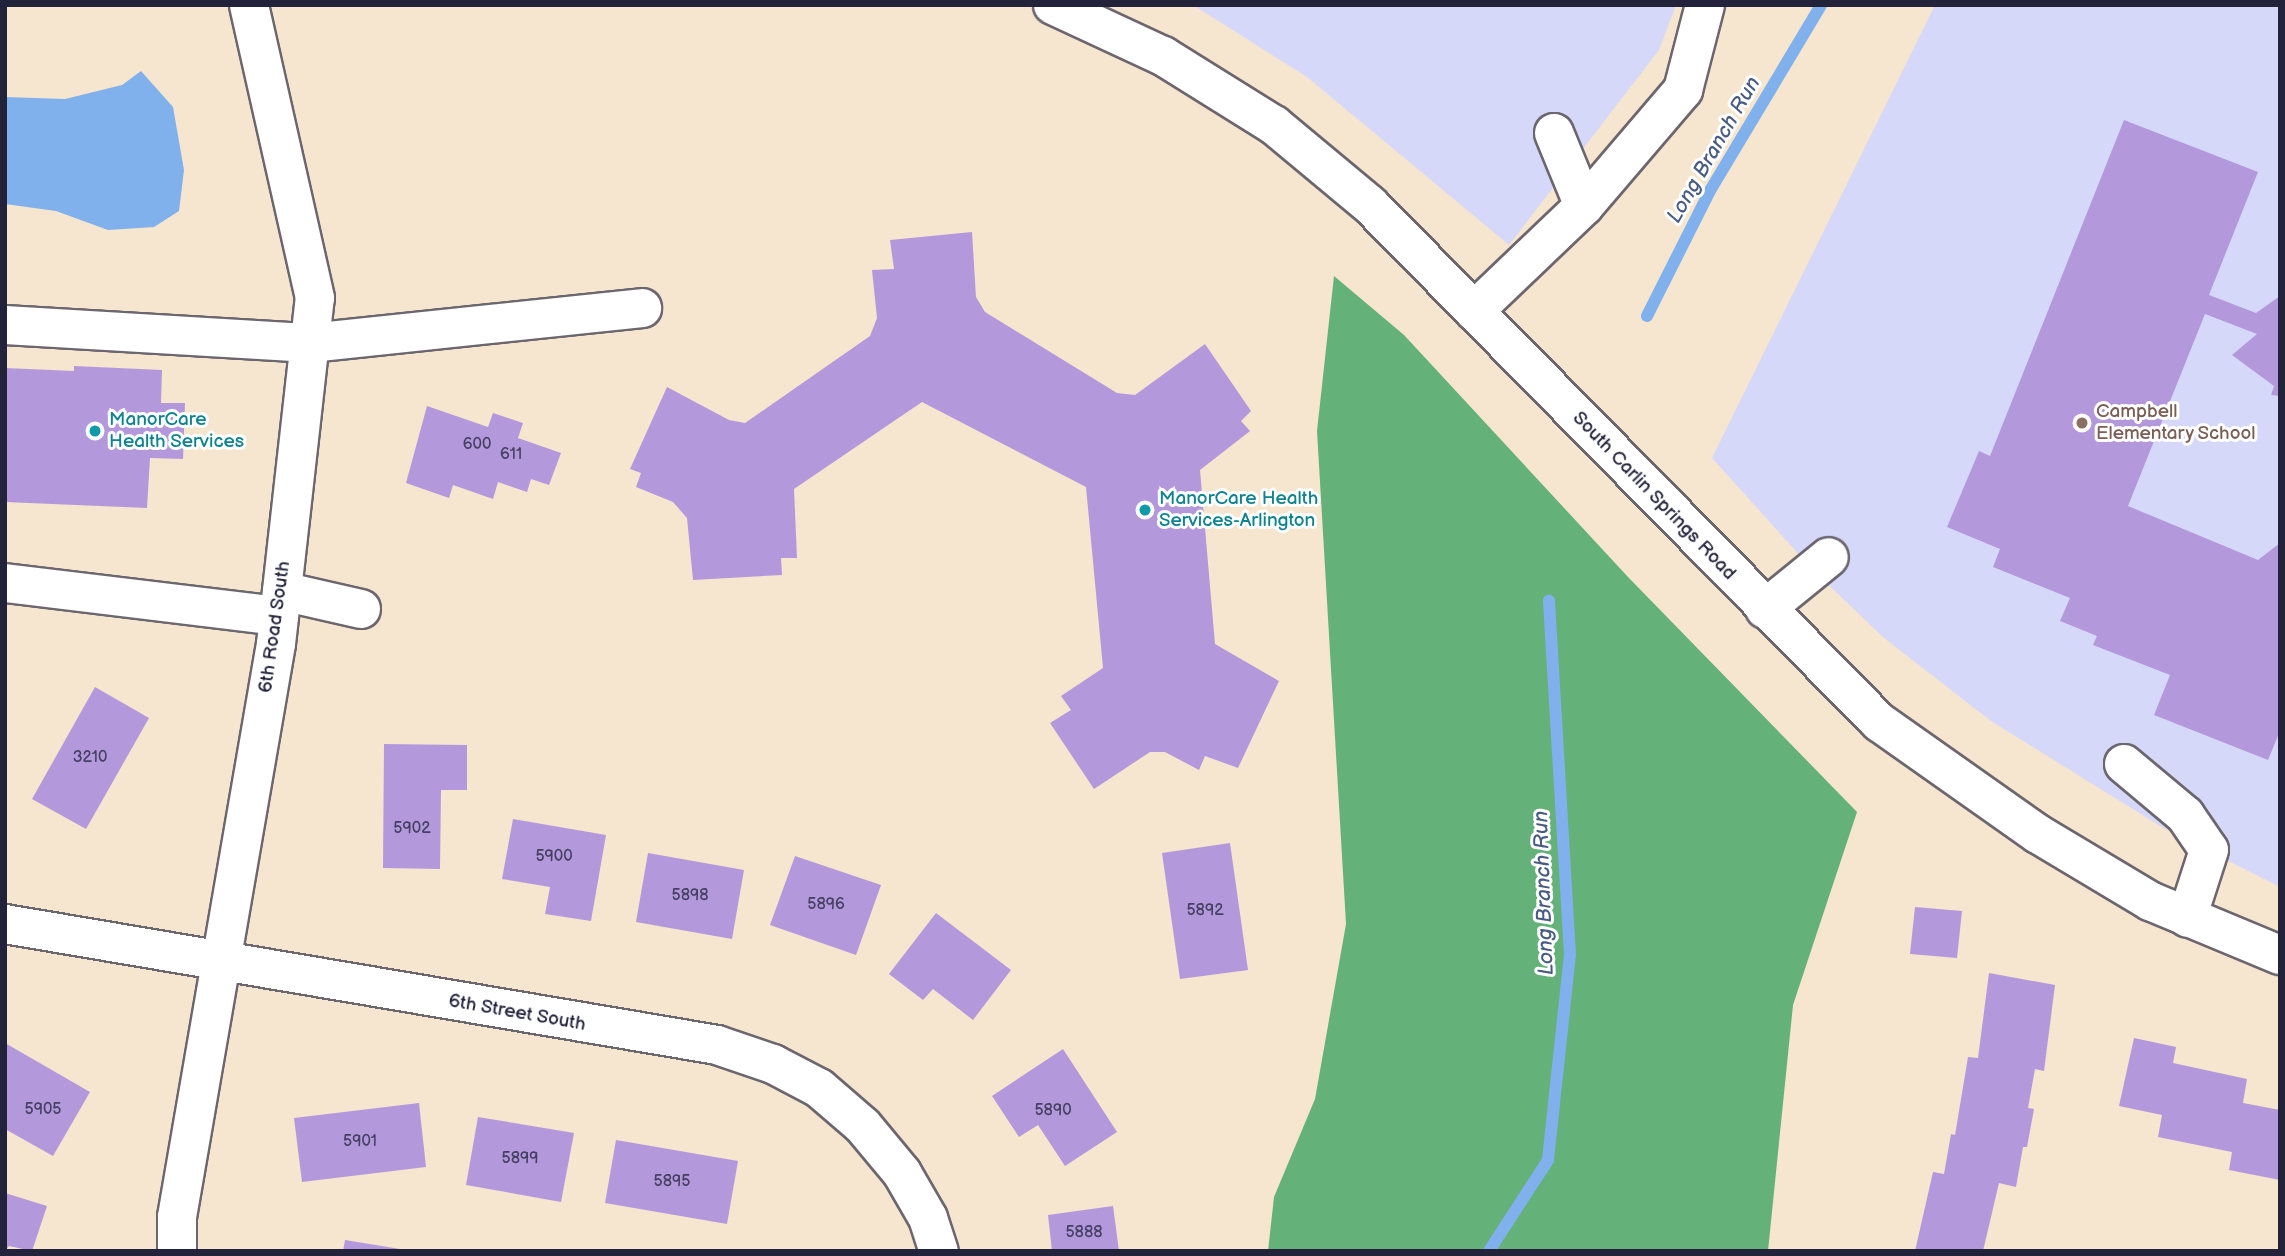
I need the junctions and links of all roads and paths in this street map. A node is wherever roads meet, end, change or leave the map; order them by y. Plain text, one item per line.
1 (249, 5) edge
2 (1053, 5) edge
3 (1705, 5) edge
4 (1554, 134) dead end
5 (1584, 206) junction
6 (642, 308) dead end
7 (1474, 312) junction
8 (5, 326) edge
9 (310, 343) junction
10 (1829, 557) dead end
11 (5, 583) edge
12 (280, 604) junction
13 (361, 609) dead end
14 (1765, 609) junction
15 (2124, 764) dead end
16 (2187, 918) junction
17 (5, 924) edge
18 (2280, 955) edge
19 (220, 962) junction
20 (177, 1251) edge
21 (939, 1251) edge

1 - 9 street, 6th Road South
2 - 7 street, South Carlin Springs Road
3 - 5 street
4 - 5 street
5 - 7 street
6 - 9 street
7 - 14 street, South Carlin Springs Road
8 - 9 street
9 - 12 street, 6th Road South
10 - 14 street
11 - 12 street
12 - 13 street
12 - 19 street, 6th Road South
14 - 16 street, South Carlin Springs Road
15 - 16 street
16 - 18 street, South Carlin Springs Road
17 - 19 street, 6th Street South
19 - 20 street, 6th Road South
19 - 21 street, 6th Street South

